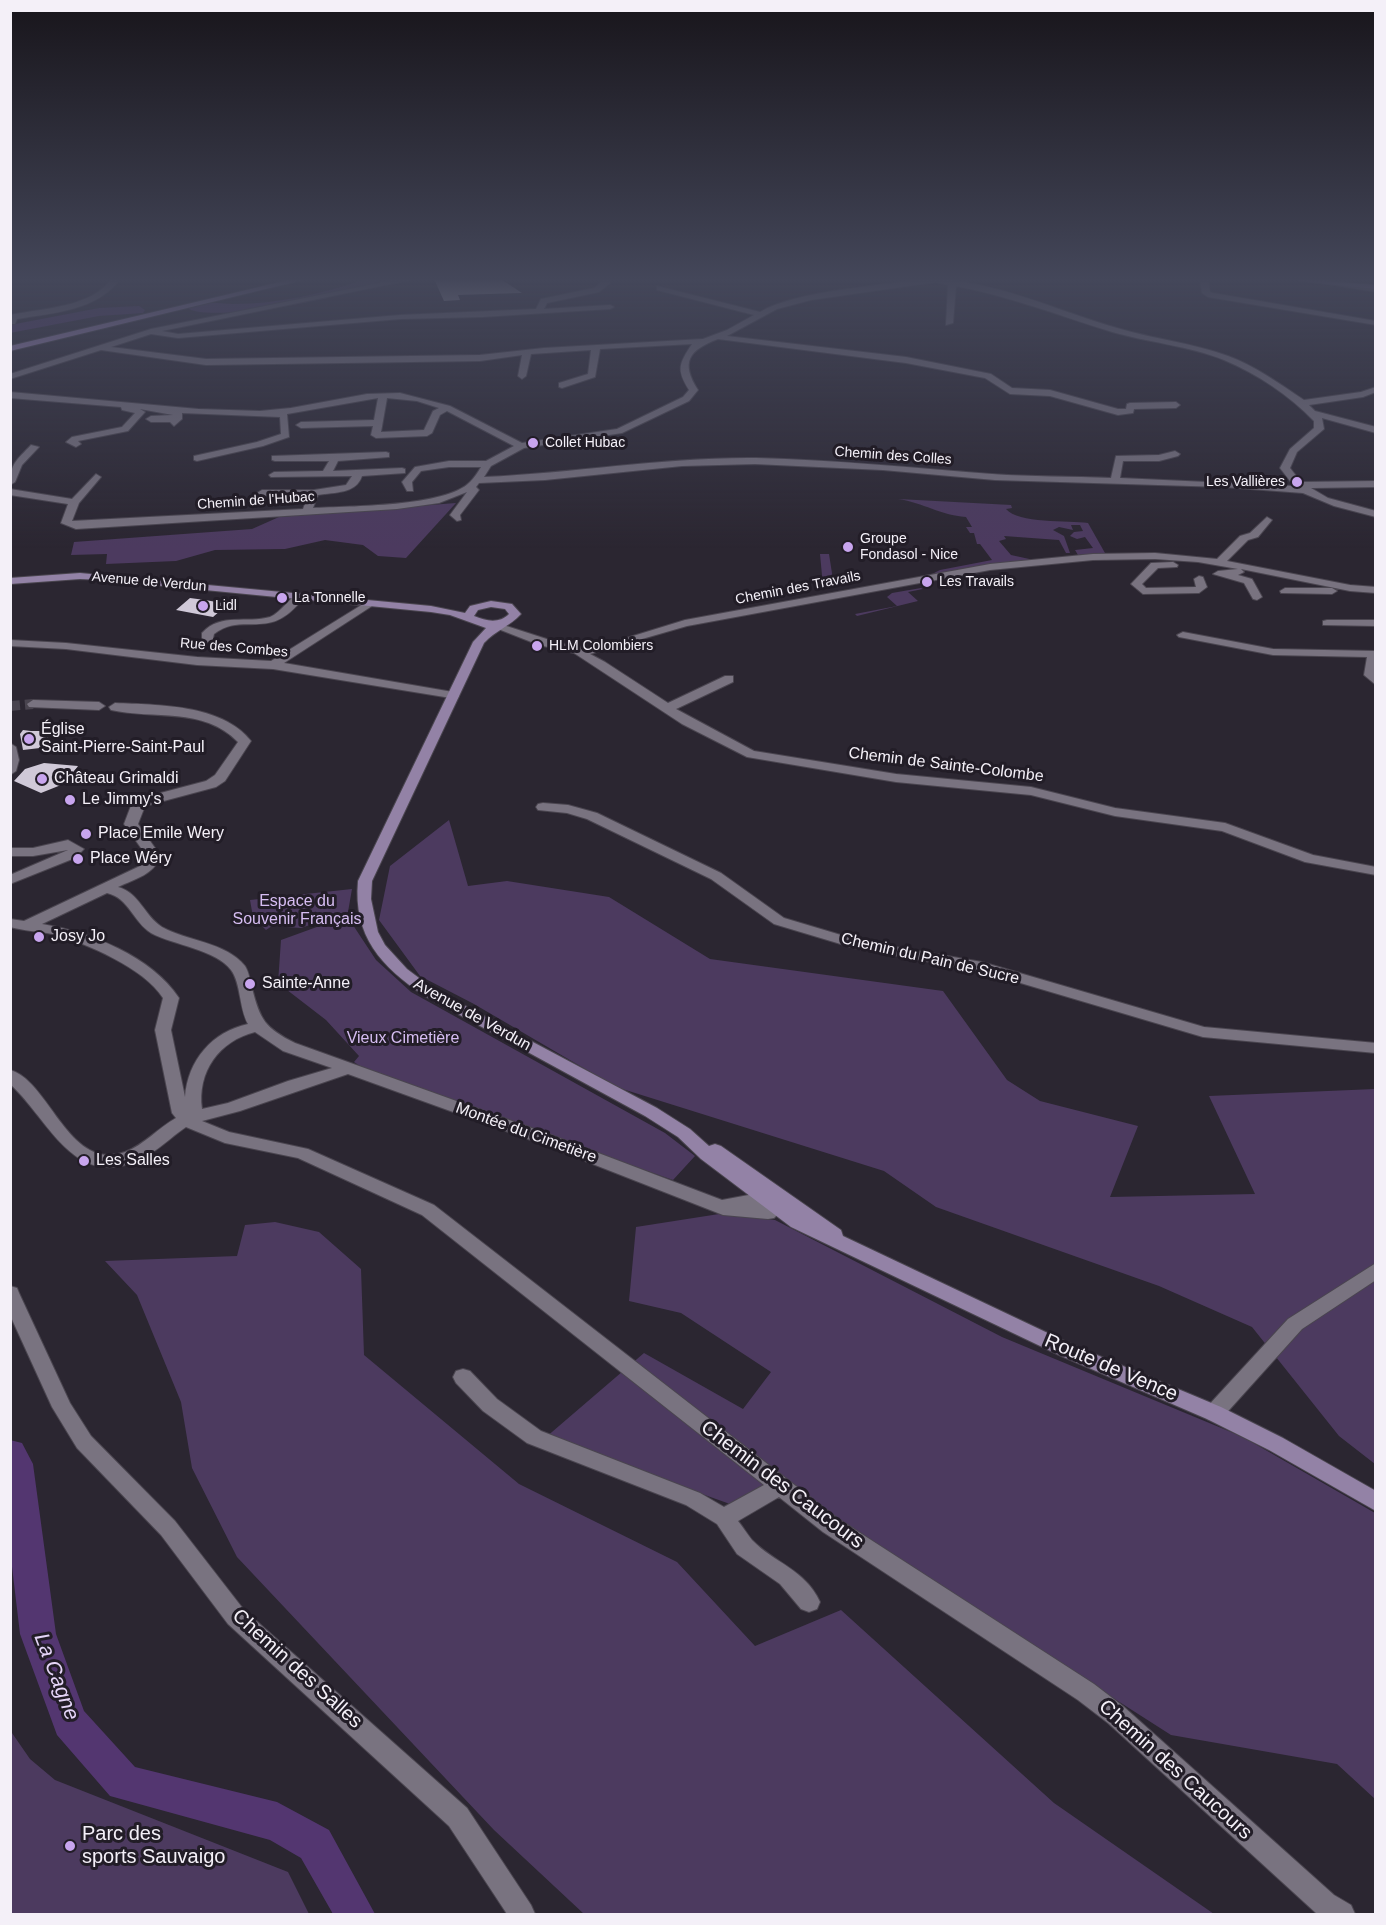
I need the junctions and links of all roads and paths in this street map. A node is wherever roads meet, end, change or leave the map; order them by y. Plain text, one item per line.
1 (36, 369) edge
2 (524, 369) edge
3 (593, 369) edge
4 (684, 369) edge
5 (951, 369) edge
6 (1246, 369) edge
7 (522, 376) dead end
8 (10, 377) edge
9 (562, 385) dead end
10 (1376, 389) edge
11 (10, 394) edge
12 (384, 395) junction
13 (108, 403) junction
14 (1302, 403) junction
15 (1176, 405) dead end
16 (156, 407) junction
17 (447, 408) junction
18 (280, 412) junction
19 (1313, 413) junction
20 (151, 419) dead end
21 (376, 423) junction
22 (302, 425) dead end
23 (1376, 430) edge
24 (76, 444) dead end
25 (521, 446) junction
26 (34, 447) dead end
27 (1175, 454) dead end
28 (386, 455) dead end
29 (197, 458) dead end
30 (275, 458) dead end
31 (335, 458) junction
32 (488, 464) junction
33 (328, 471) junction
34 (402, 471) dead end
35 (274, 475) dead end
36 (357, 475) junction
37 (96, 477) dead end
38 (1115, 480) junction
39 (10, 482) edge
40 (473, 484) junction
41 (1376, 484) edge
42 (1304, 488) junction
43 (410, 489) dead end
44 (10, 492) edge
45 (262, 493) dead end
46 (314, 493) junction
47 (74, 502) junction
48 (307, 511) junction
49 (1376, 514) edge
50 (456, 518) dead end
51 (1267, 520) dead end
52 (1198, 560) junction
53 (1220, 562) junction
54 (1253, 568) junction
55 (1199, 579) dead end
56 (10, 581) edge
57 (1350, 588) junction
58 (1376, 590) edge
59 (1285, 591) dead end
60 (300, 597) junction
61 (1257, 597) dead end
62 (368, 604) junction
63 (473, 616) junction
64 (1328, 623) dead end
65 (1376, 623) edge
66 (501, 624) junction
67 (1183, 635) dead end
68 (530, 639) junction
69 (481, 640) junction
70 (208, 641) dead end
71 (10, 643) edge
72 (580, 651) junction
73 (595, 651) junction
74 (1374, 654) edge
75 (601, 664) junction
76 (273, 665) junction
77 (729, 679) dead end
78 (1376, 682) edge
79 (453, 696) junction
80 (33, 704) tunnel mouth
81 (99, 705) dead end
82 (115, 707) dead end
83 (666, 709) junction
84 (10, 747) edge
85 (10, 771) edge
86 (169, 787) dead end
87 (139, 803) junction
88 (543, 807) dead end
89 (10, 852) edge
90 (1376, 871) edge
91 (10, 880) edge
92 (106, 890) junction
93 (52, 923) junction
94 (18, 924) edge
95 (256, 1027) junction
96 (1376, 1048) edge
97 (346, 1068) junction
98 (10, 1075) edge
99 (191, 1118) junction
100 (684, 1133) junction
101 (753, 1175) junction
102 (771, 1202) junction
103 (822, 1230) junction
104 (1376, 1270) edge
105 (10, 1293) edge
106 (463, 1377) dead end
107 (1214, 1413) junction
108 (781, 1486) junction
109 (1376, 1502) edge
110 (724, 1518) junction
111 (809, 1602) dead end
112 (1330, 1911) edge
113 (522, 1914) edge

1 - 8 street
2 - 7 street
3 - 9 street
4 - 25 street
5 - 15 street
6 - 14 street
10 - 14 street
11 - 13 street
12 - 17 street
12 - 18 street
12 - 21 street
13 - 16 street
13 - 24 street
14 - 19 street
16 - 18 street
16 - 20 street
17 - 21 street
17 - 25 street
18 - 29 street
19 - 23 street
19 - 42 street
21 - 22 street
25 - 32 street
26 - 39 street
27 - 38 street
28 - 31 street
30 - 31 street
31 - 33 street
32 - 40 street
32 - 43 street
33 - 35 street
33 - 36 street
34 - 36 street
36 - 46 street, Chemin de l'Hubac
37 - 47 street
38 - 40 street, Chemin des Colles
38 - 42 street, Chemin des Colles
40 - 48 street, Chemin de l'Hubac
40 - 50 street
41 - 42 street
42 - 49 street
44 - 47 street
45 - 46 street
46 - 48 street
47 - 48 street, Chemin de l'Hubac
51 - 53 street
52 - 53 street, Chemin des Travails
52 - 55 street, Chemin des Travails
52 - 73 street, Chemin des Travails
53 - 54 street, Chemin des Travails
54 - 57 street, Chemin des Travails
54 - 61 street, Chemin des Travails
56 - 60 main road, Avenue de Verdun
57 - 58 street, Chemin des Travails
57 - 59 street, Chemin des Travails
60 - 62 main road, Avenue de Verdun
60 - 70 street
62 - 63 main road, Avenue de Verdun
62 - 76 street
63 - 66 main road
63 - 66 main road
63 - 69 main road
64 - 65 street
66 - 68 street, Chemin des Travails
66 - 69 main road, Avenue de Verdun
67 - 74 street
68 - 69 street
68 - 72 street, Chemin des Travails
69 - 79 main road, Avenue de Verdun
71 - 76 street, Rue des Combes
72 - 73 street, Chemin des Travails
72 - 75 street, Chemin de Sainte-Colombe
73 - 75 street
74 - 78 street
75 - 83 street, Chemin de Sainte-Colombe
76 - 79 street, Rue des Combes
77 - 83 street
79 - 100 main road, Avenue de Verdun
80 - 81 street
82 - 87 street
83 - 90 street, Chemin de Sainte-Colombe
84 - 85 street
86 - 87 street
87 - 92 street
88 - 96 street, Chemin du Pain de Sucre
89 - 91 street
92 - 93 street
92 - 95 street
93 - 94 street
93 - 99 street
95 - 97 street, Montée du Cimetière
95 - 99 street
97 - 99 street
97 - 102 street, Montée du Cimetière
98 - 99 street
99 - 108 street, Chemin des Caucours
100 - 101 main road, Route de Vence
100 - 102 main road, Avenue de Verdun
101 - 102 street, Route de Vence
101 - 103 main road, Route de Vence
102 - 103 main road, Avenue de Verdun
103 - 107 main road, Route de Vence
104 - 107 street
105 - 113 street, Chemin des Salles
106 - 110 street
107 - 109 main road, Route de Vence
108 - 110 street
108 - 112 street, Chemin des Caucours
110 - 111 street

